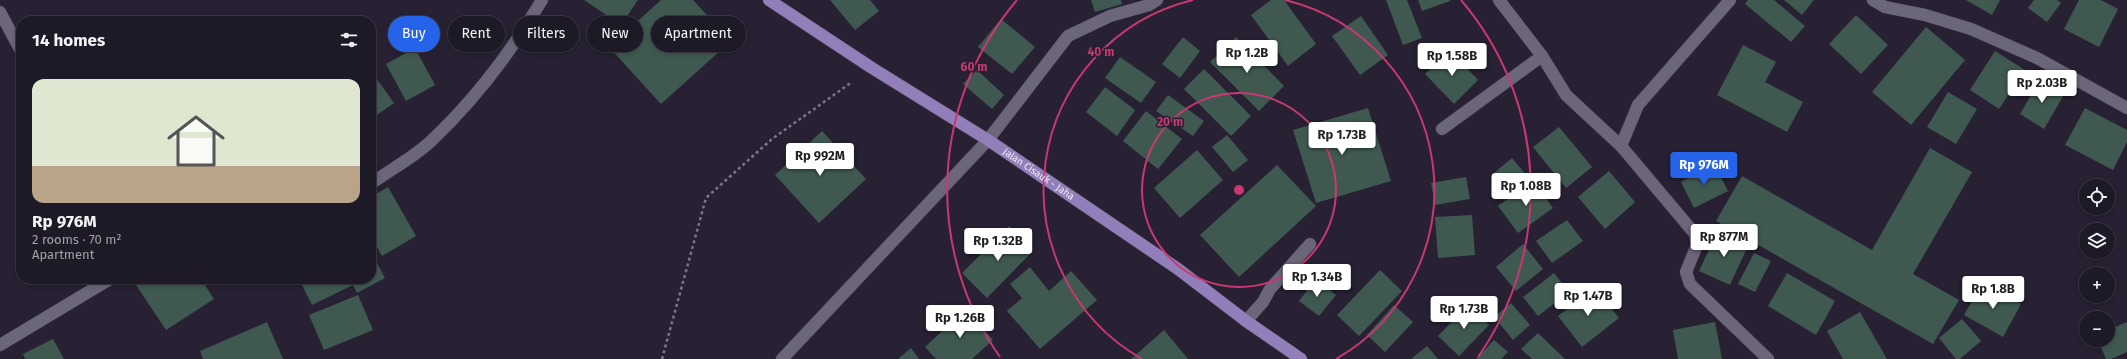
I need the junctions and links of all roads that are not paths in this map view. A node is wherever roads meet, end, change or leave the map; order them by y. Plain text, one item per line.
1 (542, 0) edge
2 (768, 0) edge
3 (1157, 0) edge
4 (1499, 0) edge
5 (1730, 0) edge
6 (1873, 0) edge
7 (0, 12) edge
8 (16, 42) edge
9 (1542, 56) junction
10 (2127, 108) edge
11 (1442, 129) dead end
12 (988, 140) junction
13 (1621, 146) junction
14 (376, 180) edge
15 (1310, 244) dead end
16 (102, 284) edge
17 (1246, 321) junction
18 (0, 345) edge
19 (782, 359) edge
20 (1301, 359) edge
21 (1768, 359) edge

1 - 14 street
2 - 12 main road, Jalan Cisauk - Jaha
3 - 12 street
4 - 9 street
5 - 13 street
6 - 10 street
7 - 8 street
9 - 11 street
9 - 13 street
12 - 17 main road, Jalan Cisauk - Jaha
12 - 19 street
13 - 21 street
15 - 17 street
16 - 18 street
17 - 20 main road, Jalan Cisauk - Jaha

